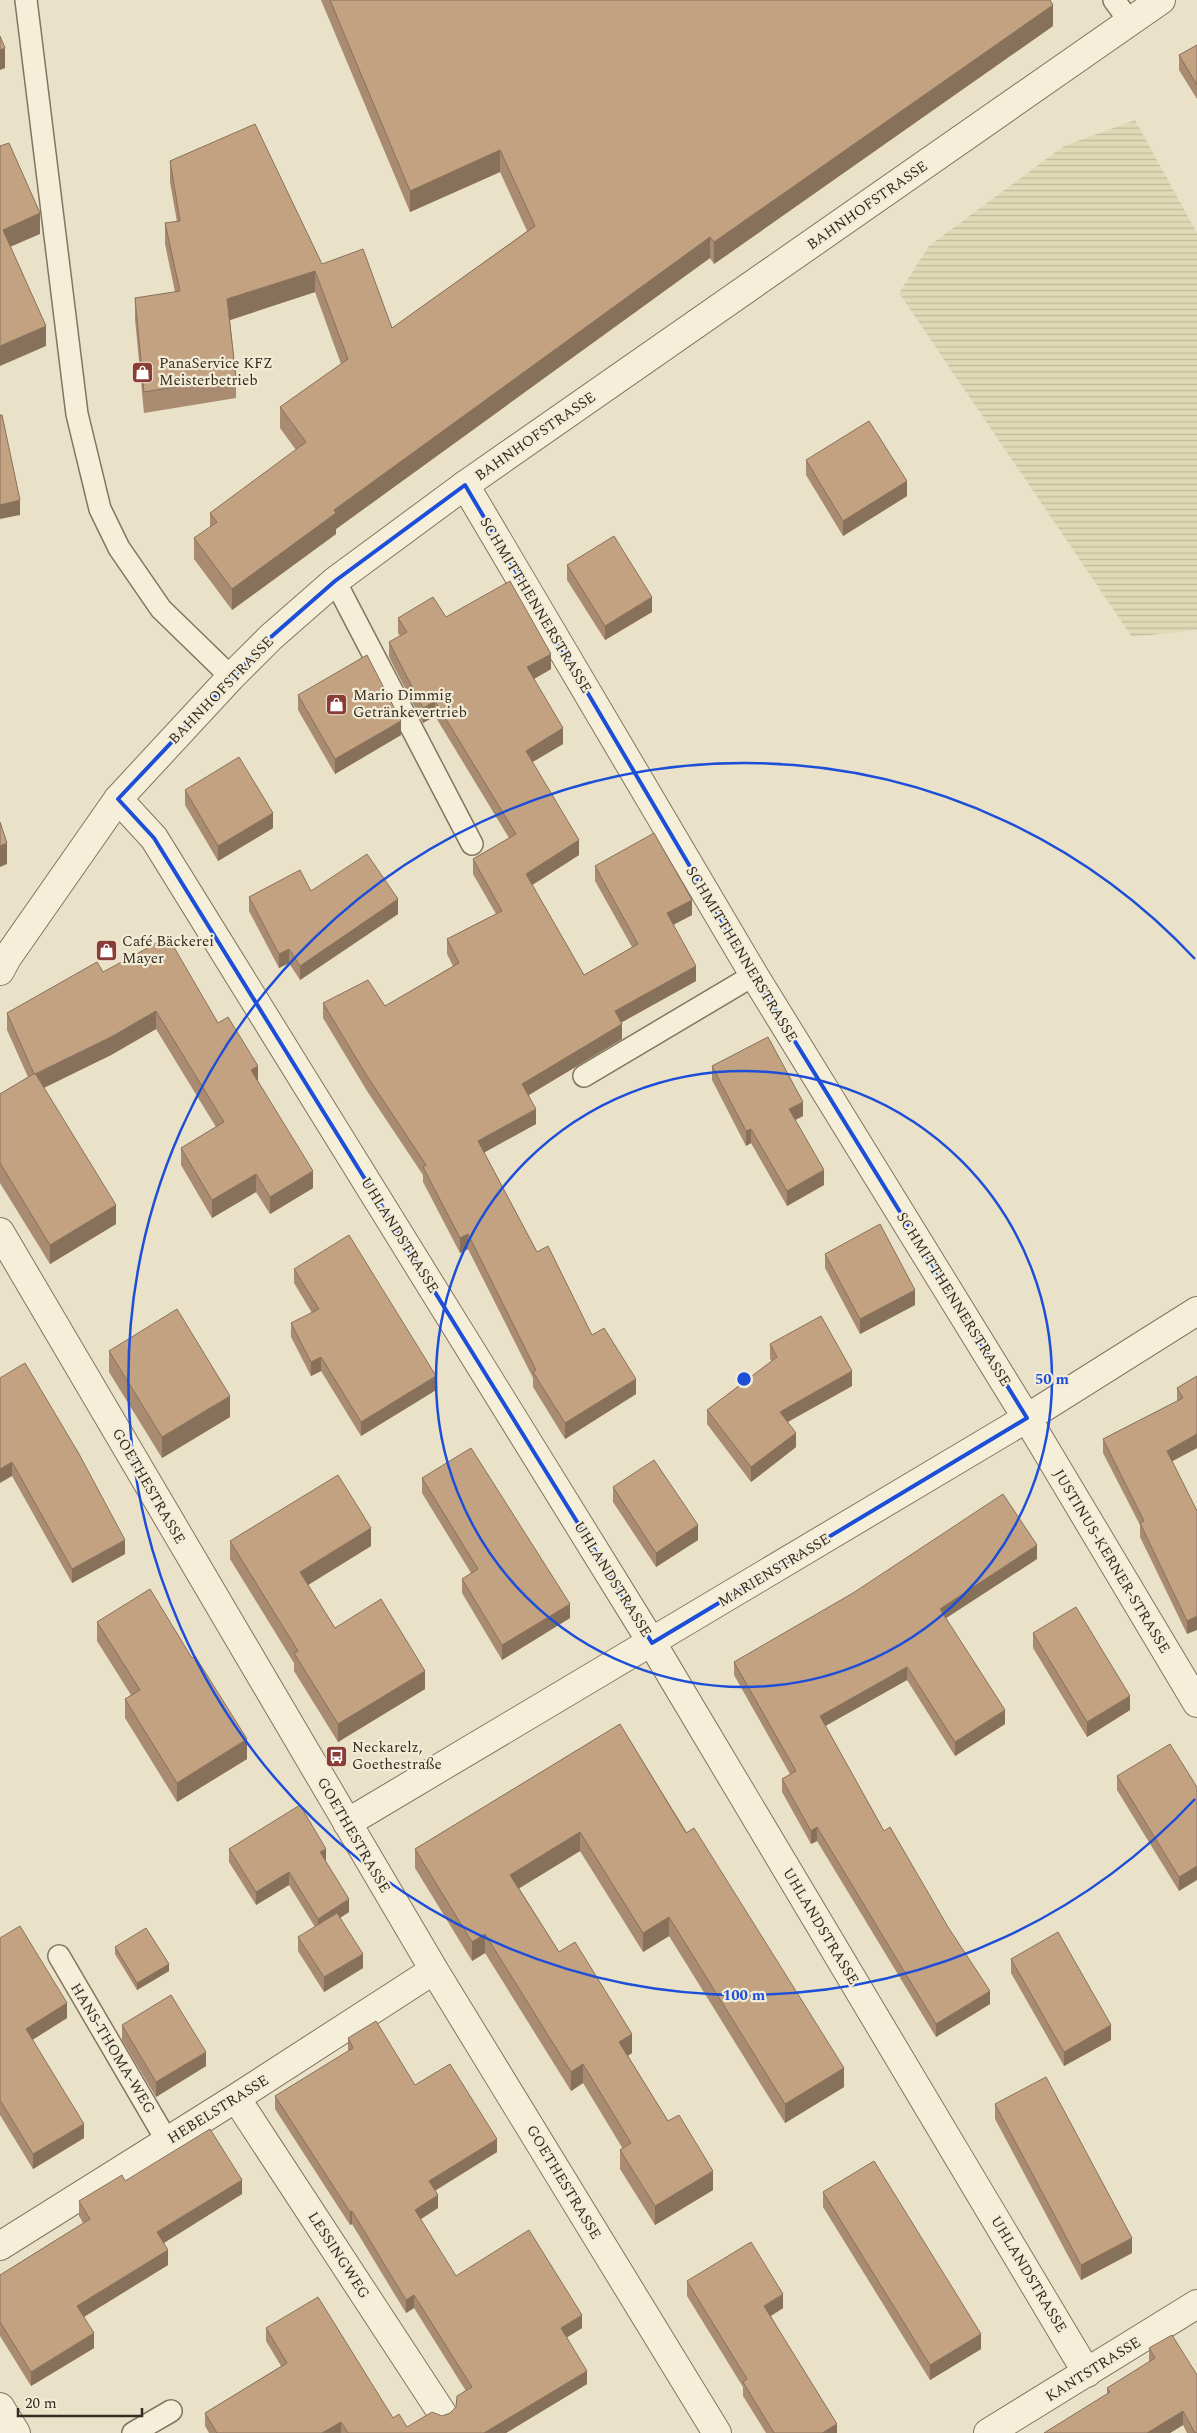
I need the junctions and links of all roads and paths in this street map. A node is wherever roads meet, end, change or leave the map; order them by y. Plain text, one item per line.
1 (26, 0) edge
2 (1114, 0) edge
3 (1161, 0) edge
4 (1130, 22) junction
5 (465, 485) junction
6 (336, 581) junction
7 (231, 677) junction
8 (118, 799) junction
9 (472, 844) dead end
10 (0, 971) edge
11 (754, 975) junction
12 (584, 1076) dead end
13 (0, 1232) edge
14 (1197, 1311) edge
15 (1027, 1418) junction
16 (652, 1643) junction
17 (1197, 1703) edge
18 (347, 1823) junction
19 (59, 1956) dead end
20 (434, 1970) junction
21 (236, 2098) junction
22 (167, 2141) junction
23 (0, 2246) edge
24 (1197, 2304) edge
25 (1088, 2373) junction
26 (0, 2407) edge
27 (171, 2411) dead end
28 (442, 2412) dead end
29 (16, 2433) edge
30 (133, 2433) edge
31 (717, 2433) edge
32 (988, 2433) edge

1 - 7 lane
2 - 4 lane
3 - 4 street, BAHNHOFSTRASSE
4 - 5 street, BAHNHOFSTRASSE
5 - 6 street, BAHNHOFSTRASSE
5 - 11 street, SCHMITTHENNERSTRASSE
6 - 7 street, BAHNHOFSTRASSE
6 - 9 lane
7 - 8 street, BAHNHOFSTRASSE
8 - 10 street, BAHNHOFSTRASSE
8 - 16 street, UHLANDSTRASSE
11 - 12 lane
11 - 15 street, SCHMITTHENNERSTRASSE
13 - 18 street, GOETHESTRASSE
14 - 15 street, MARIENSTRASSE
15 - 16 street, MARIENSTRASSE
15 - 17 street, JUSTINUS-KERNER-STRASSE
16 - 18 street, MARIENSTRASSE
16 - 25 street, UHLANDSTRASSE
18 - 20 street, GOETHESTRASSE
19 - 22 lane, HANS-THOMA-WEG
20 - 21 street, HEBELSTRASSE
20 - 31 street, GOETHESTRASSE
21 - 22 street, HEBELSTRASSE
21 - 28 street, LESSINGWEG
22 - 23 street, HEBELSTRASSE
24 - 25 street, KANTSTRASSE
25 - 32 street, KANTSTRASSE
26 - 29 street
27 - 30 lane

